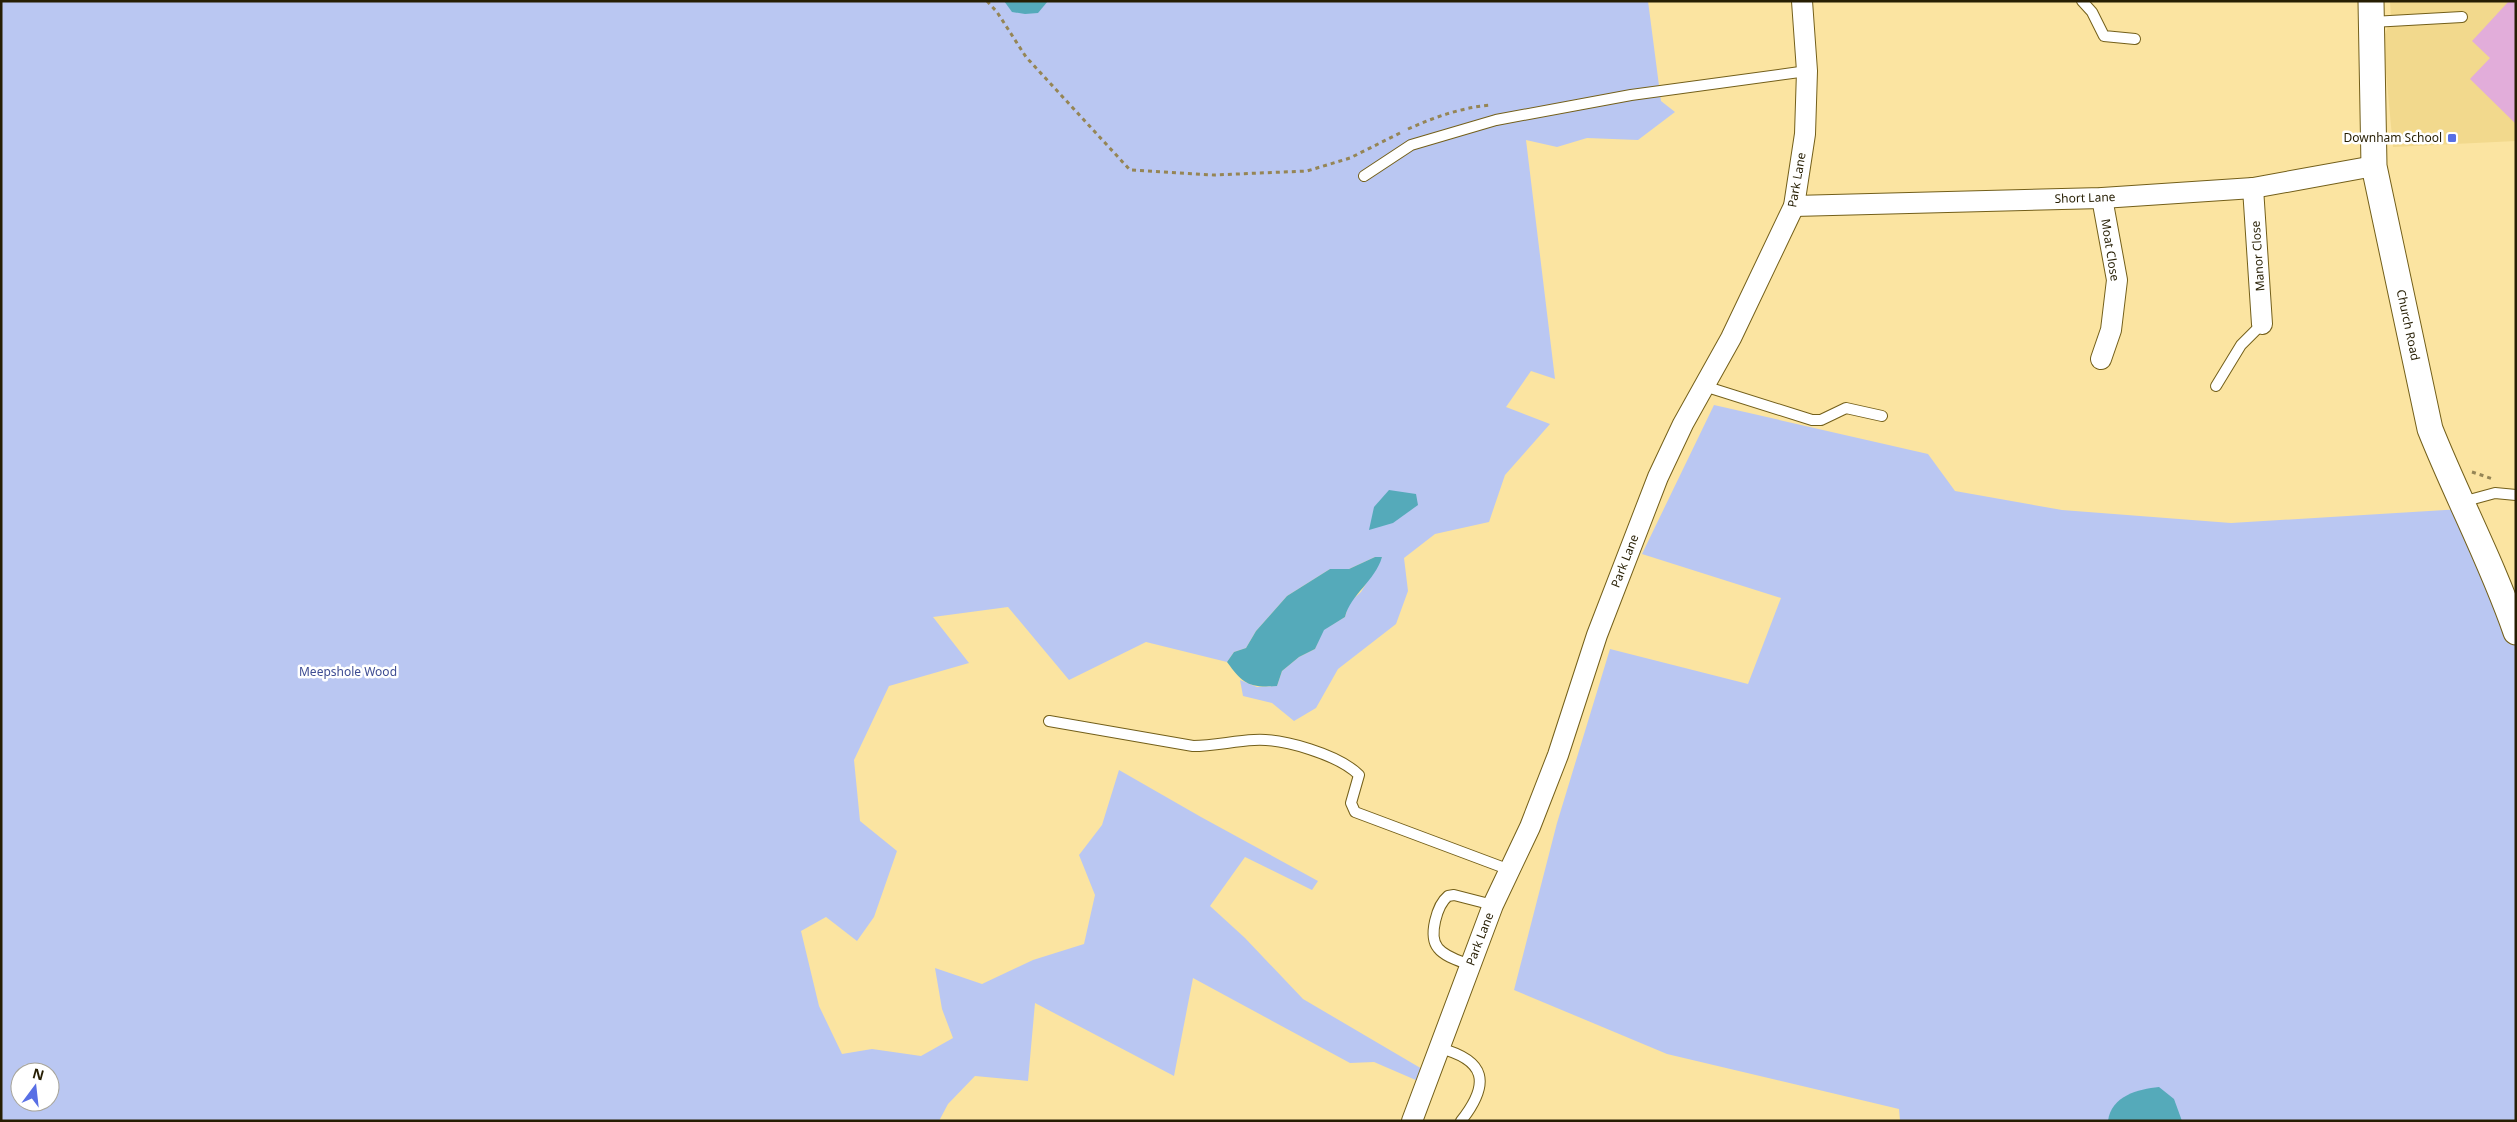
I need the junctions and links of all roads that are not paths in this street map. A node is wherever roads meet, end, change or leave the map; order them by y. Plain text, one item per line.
1 (1802, 1) edge
2 (2082, 1) edge
3 (2371, 12) edge
4 (2462, 17) dead end
5 (2135, 39) dead end
6 (1807, 71) junction
7 (2374, 166) junction
8 (1364, 176) dead end
9 (2253, 188) junction
10 (2102, 198) junction
11 (1794, 206) junction
12 (2262, 324) joint
13 (2101, 359) dead end
14 (1704, 386) junction
15 (2216, 386) dead end
16 (1882, 416) dead end
17 (2515, 496) edge
18 (2462, 502) junction
19 (2516, 632) edge
20 (1049, 721) dead end
21 (1510, 870) junction
22 (1493, 905) junction
23 (1470, 965) junction
24 (1439, 1048) junction
25 (1412, 1121) edge
26 (1461, 1121) edge

1 - 6 street, Park Lane
2 - 5 lane
3 - 4 lane
3 - 7 street, Church Road
6 - 8 lane
6 - 11 street, Park Lane
7 - 9 street, Short Lane
7 - 18 street, Church Road
9 - 10 street, Short Lane
9 - 12 street, Manor Close
10 - 11 street, Short Lane
10 - 13 street, Moat Close
11 - 14 street, Park Lane
12 - 15 lane
14 - 16 lane
14 - 21 street, Park Lane
17 - 18 lane
18 - 19 street, Church Road
20 - 21 lane
21 - 22 street, Park Lane
22 - 23 street, Park Lane
22 - 23 lane
23 - 24 street, Park Lane
24 - 25 street, Park Lane
24 - 26 lane

